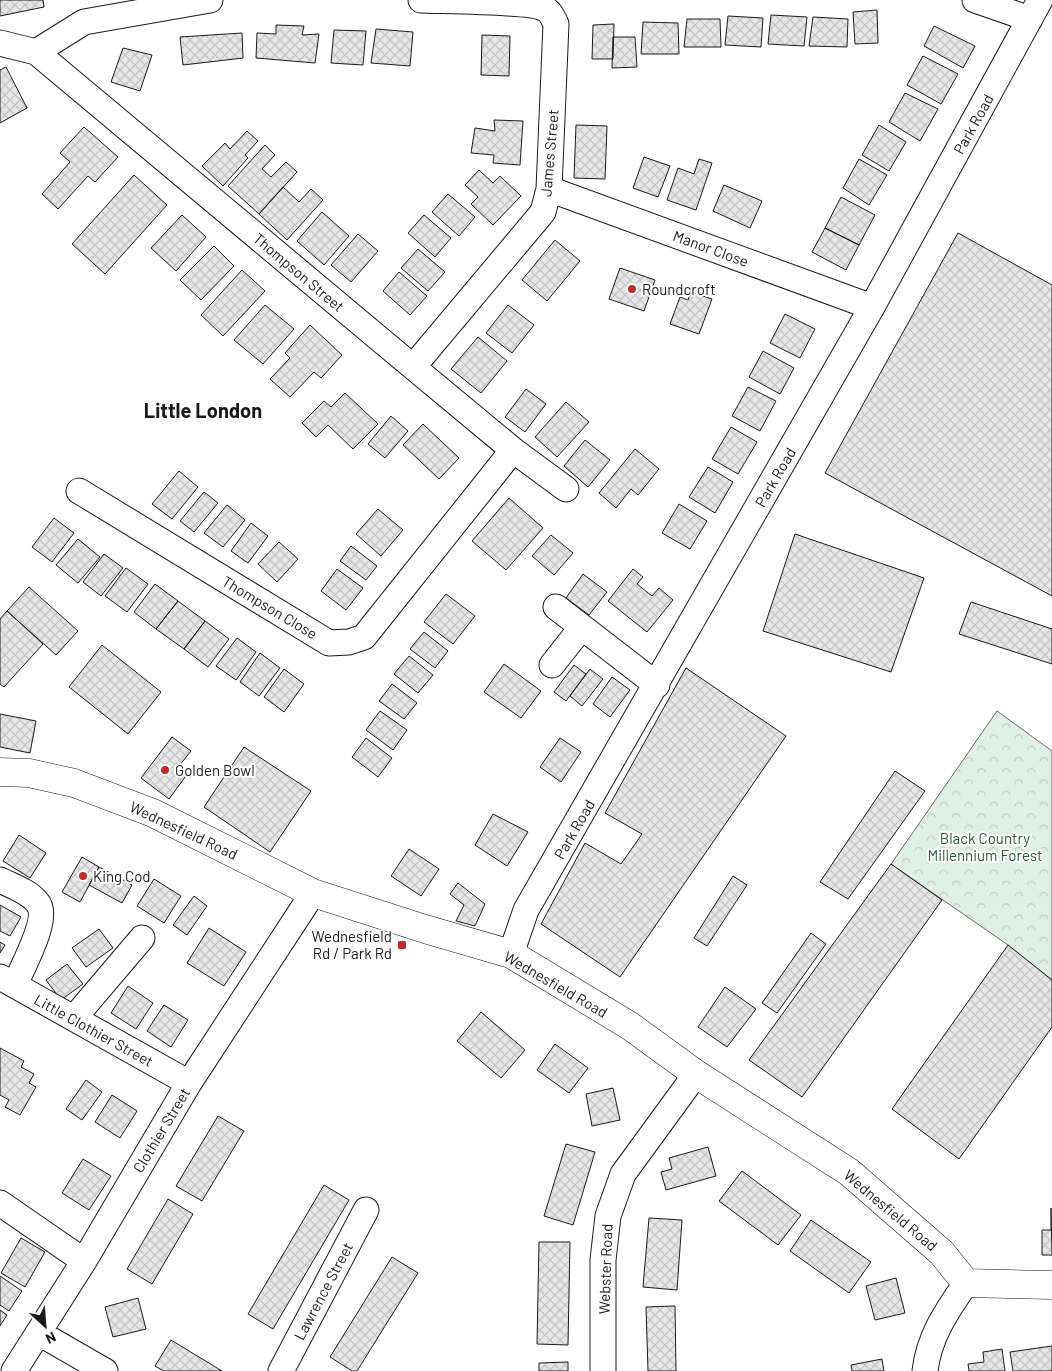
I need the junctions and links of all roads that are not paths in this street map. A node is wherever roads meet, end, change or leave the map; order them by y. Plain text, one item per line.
1 (210, 0) edge
2 (421, 0) edge
3 (975, 0) edge
4 (1035, 10) edge
5 (0, 43) edge
6 (36, 52) junction
7 (549, 189) junction
8 (872, 307) junction
9 (413, 367) junction
10 (513, 450) junction
11 (566, 489) dead end
12 (79, 491) dead end
13 (556, 607) dead end
14 (582, 627) junction
15 (552, 664) dead end
16 (657, 685) junction
17 (0, 772) edge
18 (0, 880) edge
19 (314, 893) junction
20 (142, 938) dead end
21 (511, 954) junction
22 (7, 981) edge
23 (74, 1018) junction
24 (696, 1074) junction
25 (189, 1083) junction
26 (0, 1203) edge
27 (366, 1210) dead end
28 (84, 1260) junction
29 (966, 1282) junction
30 (1052, 1284) edge
31 (39, 1333) junction
32 (14, 1371) edge
33 (105, 1371) edge
34 (281, 1371) edge
35 (603, 1371) edge
36 (925, 1371) edge

1 - 6 street
2 - 7 street, James Street
3 - 4 street
4 - 8 street, Park Road
5 - 6 street
6 - 9 street, Thompson Street
7 - 8 street, Manor Close
7 - 9 street, James Street
8 - 16 street, Park Road
9 - 10 street, Thompson Street
10 - 11 street, Thompson Street
10 - 12 street, Thompson Close
13 - 14 street
14 - 15 street
14 - 16 street
16 - 21 street, Park Road
17 - 19 main road, Wednesfield Road
18 - 22 street
19 - 21 main road, Wednesfield Road
19 - 25 street, Clothier Street
20 - 23 street
21 - 24 main road, Wednesfield Road
22 - 23 street, Little Clothier Street
23 - 25 street, Little Clothier Street
24 - 29 main road, Wednesfield Road
24 - 35 street, Webster Road
25 - 28 street, Clothier Street
26 - 28 street
27 - 34 street, Lawrence Street
28 - 31 street, Clothier Street
29 - 30 main road
29 - 36 street
31 - 32 street, Clothier Street
31 - 33 street

